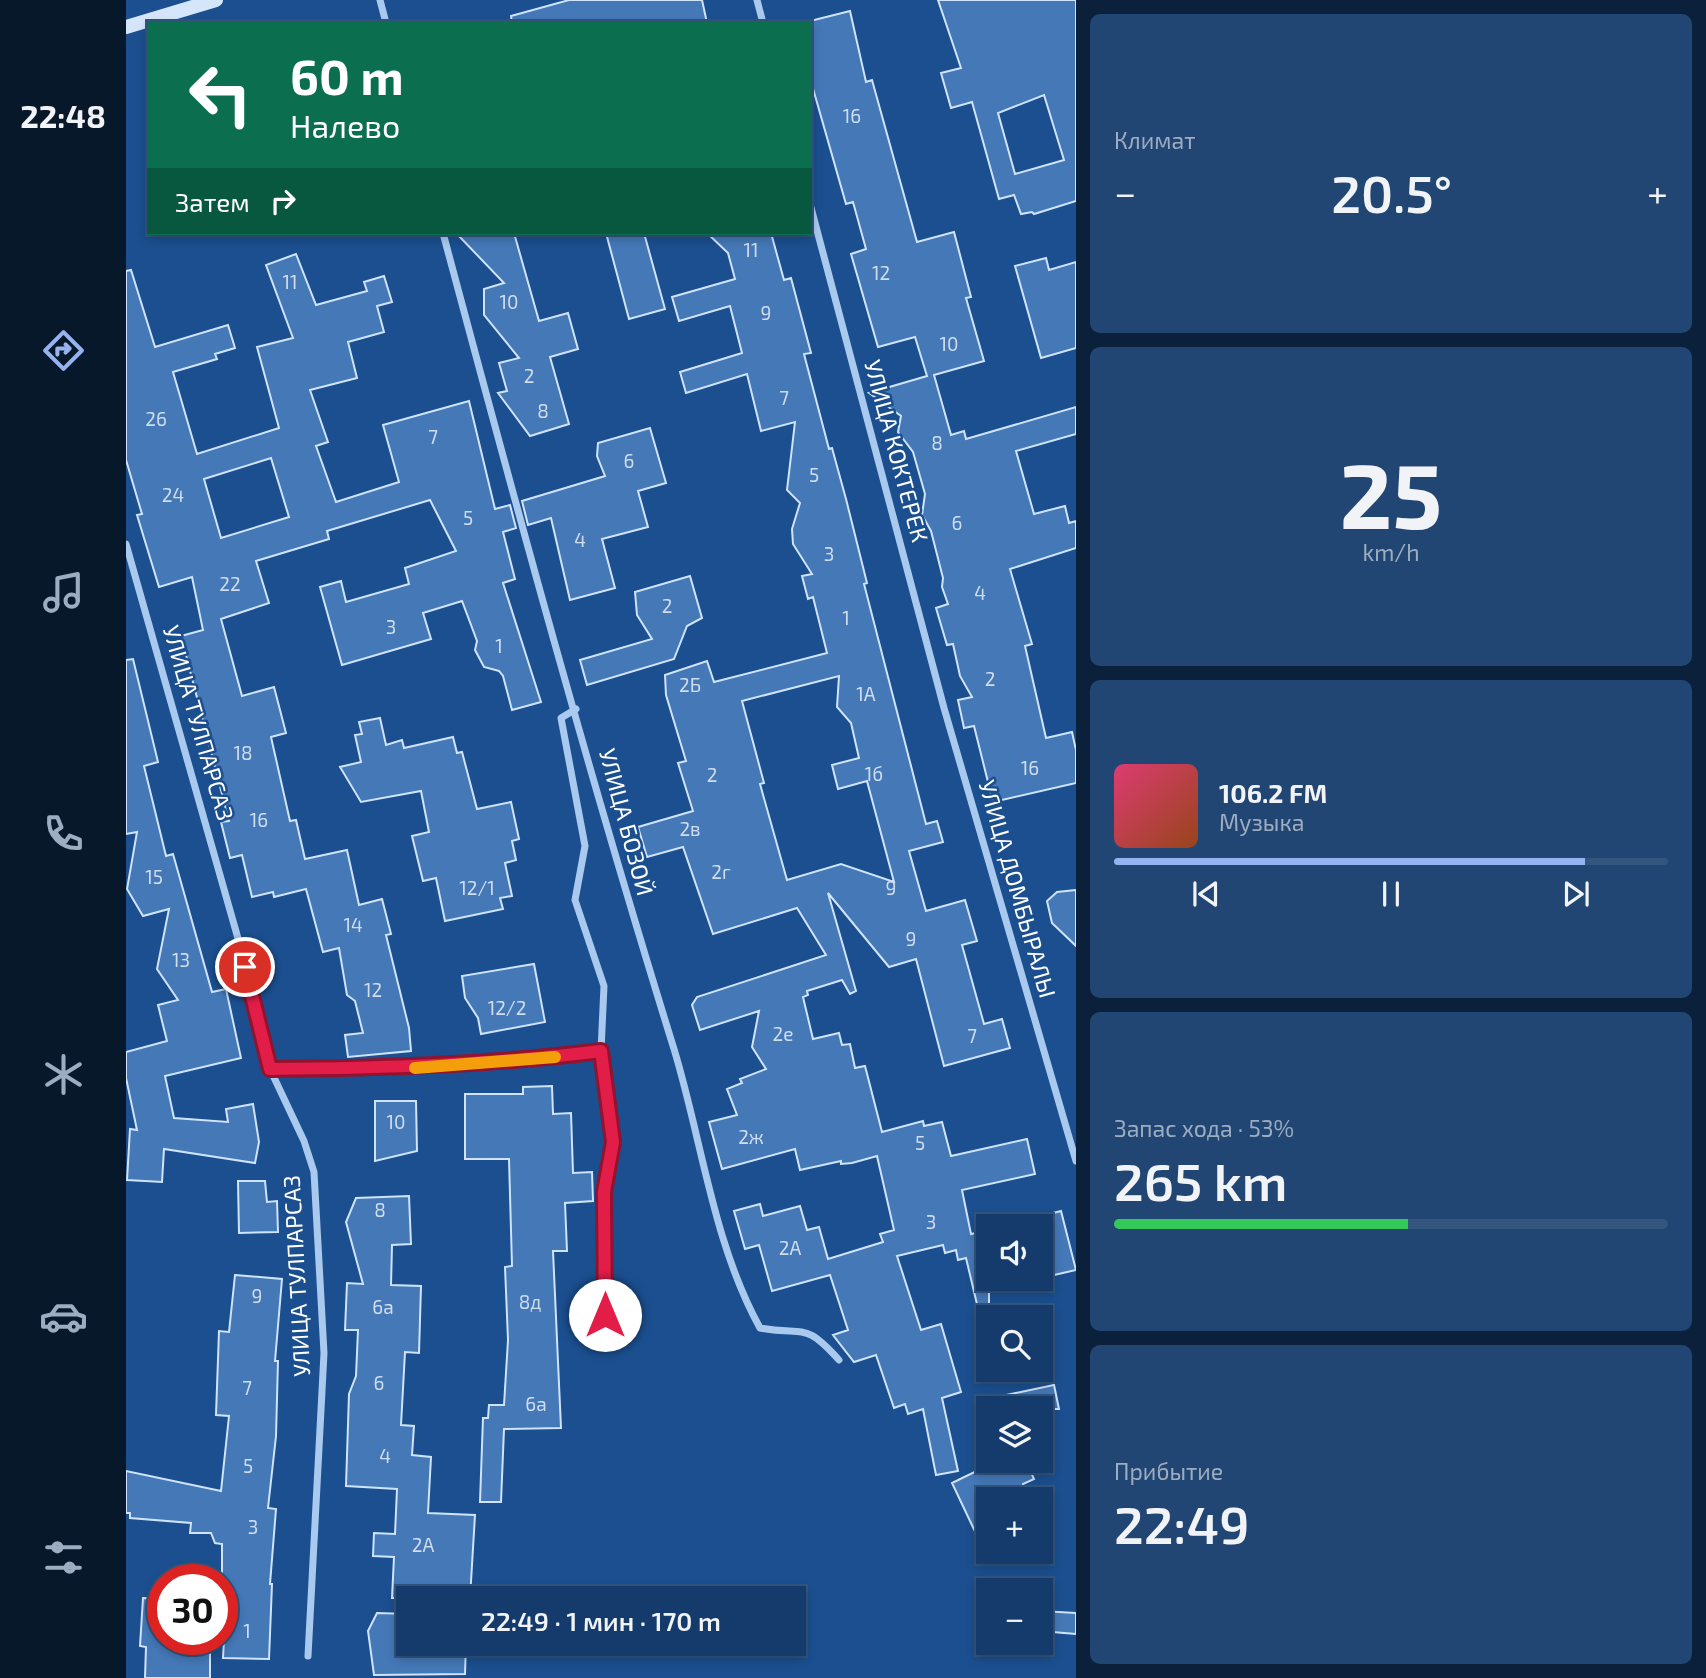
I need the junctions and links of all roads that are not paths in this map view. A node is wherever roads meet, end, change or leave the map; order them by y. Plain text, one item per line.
1 (216, 0) edge
2 (380, 0) edge
3 (757, 0) edge
4 (385, 21) edge
5 (762, 21) edge
6 (126, 27) edge
7 (812, 212) edge
8 (444, 235) edge
9 (126, 544) edge
10 (576, 709) junction
11 (944, 709) joint
12 (601, 1051) junction
13 (270, 1069) junction
14 (1076, 1161) edge
15 (582, 1330) dead end
16 (839, 1360) dead end
17 (307, 1656) dead end

1 - 6 street
2 - 4 street
3 - 5 street
7 - 11 street, УЛИЦА КОКТЕРЕК
8 - 10 street, УЛИЦА БОЗОЙ
9 - 13 street, УЛИЦА ТУЛПАРСАЗ
10 - 12 street
10 - 16 street, УЛИЦА БОЗОЙ
11 - 14 street, УЛИЦА ДОМБЫРАЛЫ
12 - 13 street
12 - 15 street
13 - 17 street, УЛИЦА ТУЛПАРСАЗ

